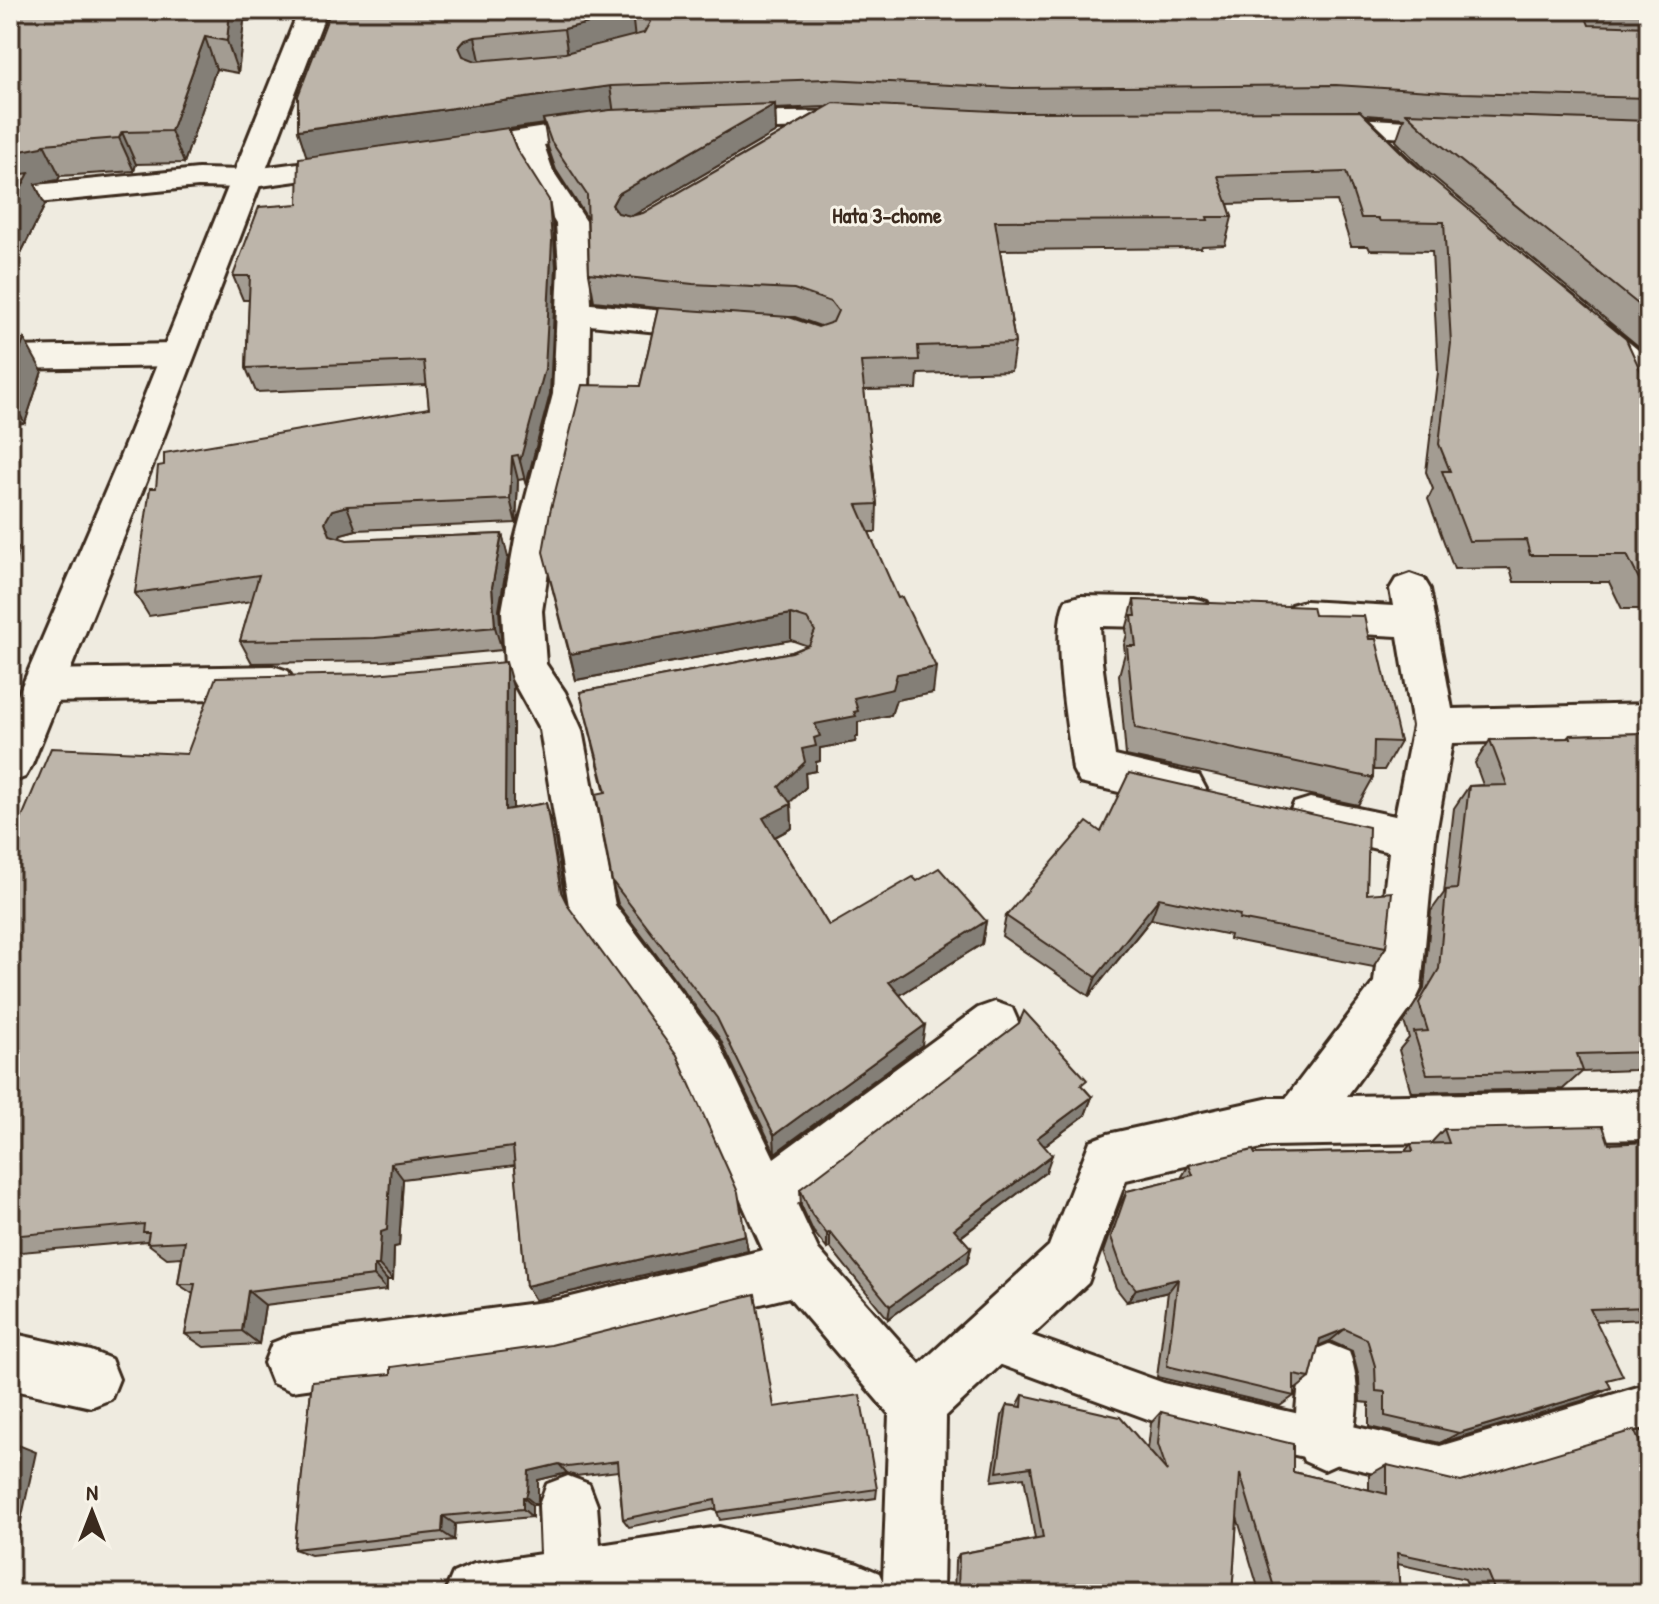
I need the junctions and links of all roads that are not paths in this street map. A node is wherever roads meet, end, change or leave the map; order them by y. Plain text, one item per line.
1 (313, 10) edge
2 (621, 117) edge
3 (827, 119) junction
4 (693, 122) edge
5 (888, 122) edge
6 (1297, 125) edge
7 (1362, 129) junction
8 (1481, 134) edge
9 (527, 141) junction
10 (776, 149) edge
11 (433, 153) edge
12 (1392, 159) edge
13 (387, 160) edge
14 (246, 179) junction
15 (10, 201) edge
16 (1569, 310) edge
17 (575, 313) junction
18 (752, 329) edge
19 (176, 355) junction
20 (10, 358) edge
21 (1649, 378) edge
22 (307, 681) edge
23 (43, 686) junction
24 (595, 695) edge
25 (550, 704) junction
26 (1649, 721) edge
27 (1434, 726) junction
28 (10, 765) edge
29 (1216, 796) edge
30 (1277, 809) edge
31 (1413, 839) junction
32 (995, 1024) dead end
33 (1649, 1115) edge
34 (1298, 1122) junction
35 (764, 1197) junction
36 (799, 1268) junction
37 (988, 1340) junction
38 (10, 1361) edge
39 (292, 1363) dead end
40 (1329, 1372) dead end
41 (91, 1379) dead end
42 (918, 1404) junction
43 (1649, 1408) edge
44 (1324, 1441) junction
45 (568, 1505) dead end
46 (573, 1579) junction
47 (474, 1594) edge
48 (858, 1594) edge
49 (913, 1594) edge

1 - 14 street
2 - 9 street
3 - 4 street
3 - 5 street
3 - 10 street
6 - 7 street
7 - 8 street
7 - 12 street
9 - 11 street
9 - 17 street
13 - 14 street
14 - 15 street
14 - 19 street
16 - 21 street
17 - 18 street
17 - 25 street
19 - 20 street
19 - 23 street
22 - 23 street
23 - 28 street
24 - 25 street
25 - 35 street
26 - 27 street
27 - 29 street
27 - 31 street
30 - 31 street
31 - 34 street
32 - 35 street
33 - 34 street
34 - 37 street
35 - 36 street
36 - 39 street
36 - 42 street
37 - 42 street
37 - 44 lane
38 - 41 street
40 - 44 street
42 - 49 street
43 - 44 lane
45 - 46 street
46 - 47 street
46 - 48 street

